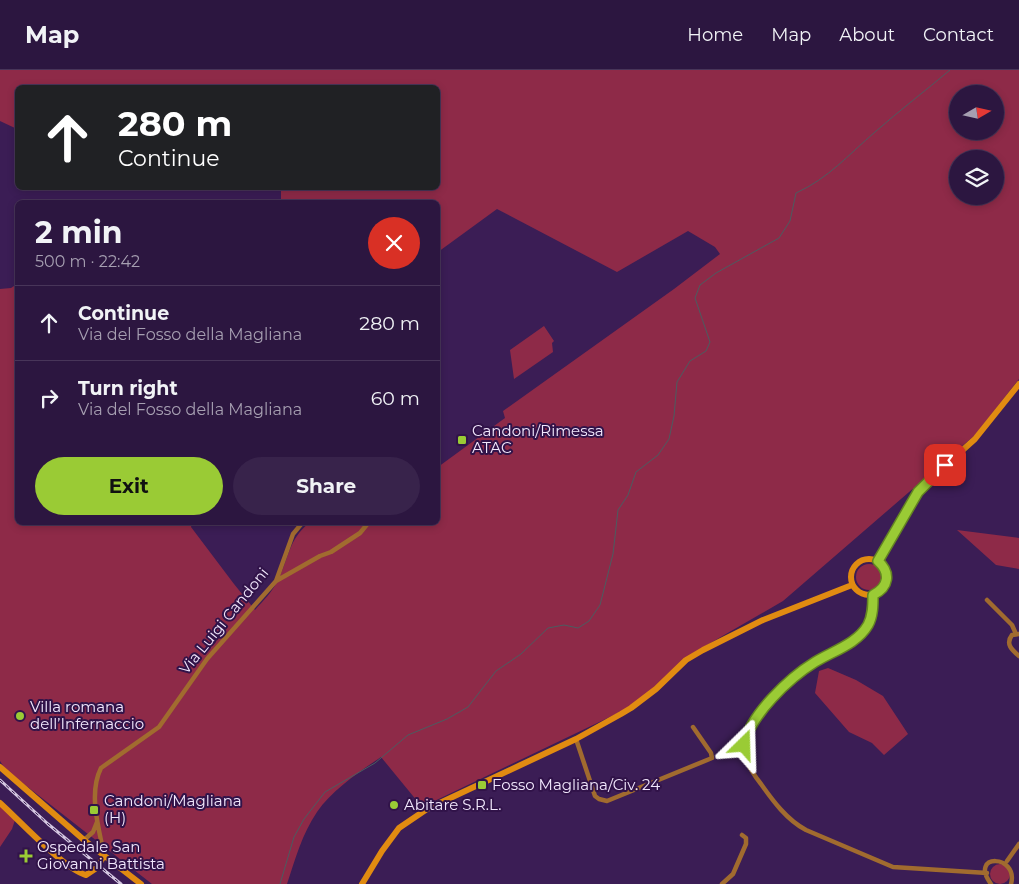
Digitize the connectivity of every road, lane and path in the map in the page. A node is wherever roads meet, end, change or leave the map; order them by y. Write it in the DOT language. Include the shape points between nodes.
graph roads {
  1 [pos="1019,384"];
  2 [pos="300,525"];
  3 [pos="367,525"];
  4 [pos="878,561"];
  5 [pos="276,581"];
  6 [pos="852,585"];
  7 [pos="873,595"];
  8 [pos="988,600"];
  9 [pos="1017,634"];
  10 [pos="1019,656"];
  11 [pos="693,727"];
  12 [pos="576,739"];
  13 [pos="0,767"];
  14 [pos="0,803"];
  15 [pos="97,821"];
  16 [pos="742,834"];
  17 [pos="84,840"];
  18 [pos="1019,844"];
  19 [pos="104,856"];
  20 [pos="1007,861"];
  21 [pos="987,873"];
  22 [pos="141,884"];
  23 [pos="362,884"];
  24 [pos="722,884"];
  25 [pos="991,884"];
  26 [pos="1011,884"];
  1 -- 4 [label="street" via="975,439 926,483"];
  2 -- 5 [label="street, Via Luigi Candoni" via="293,534"];
  3 -- 5 [label="street" via="331,552"];
  4 -- 6 [label="street" via="866,559 856,564 851,574"];
  4 -- 7 [label="street" via="886,571 886,583"];
  5 -- 15 [label="street, Via Luigi Candoni" via="207,659 159,727 101,768 94,789"];
  6 -- 7 [label="street" via="861,594"];
  6 -- 12 [label="street" via="763,620 703,650 686,660 632,708"];
  7 -- 21 [label="street" via="871,618 859,636 805,668 758,715 745,740 748,764 785,814 806,830 893,867"];
  8 -- 9 [label="street"];
  9 -- 10 [label="street" via="1012,635 1008,643"];
  11 -- 12 [label="street" via="712,758 608,801 595,796"];
  12 -- 23 [label="street" via="413,817 391,839"];
  13 -- 17 [label="street"];
  14 -- 19 [label="street" via="75,871 86,875"];
  15 -- 17 [label="street" via="93,832"];
  15 -- 19 [label="street, Via Luigi Candoni"];
  16 -- 24 [label="street" via="747,839 746,844 732,876"];
  17 -- 19 [label="street"];
  18 -- 20 [label="street"];
  19 -- 22 [label="street"];
  20 -- 21 [label="street" via="994,862"];
  20 -- 26 [label="street" via="1015,872"];
  21 -- 25 [label="street"];
}
